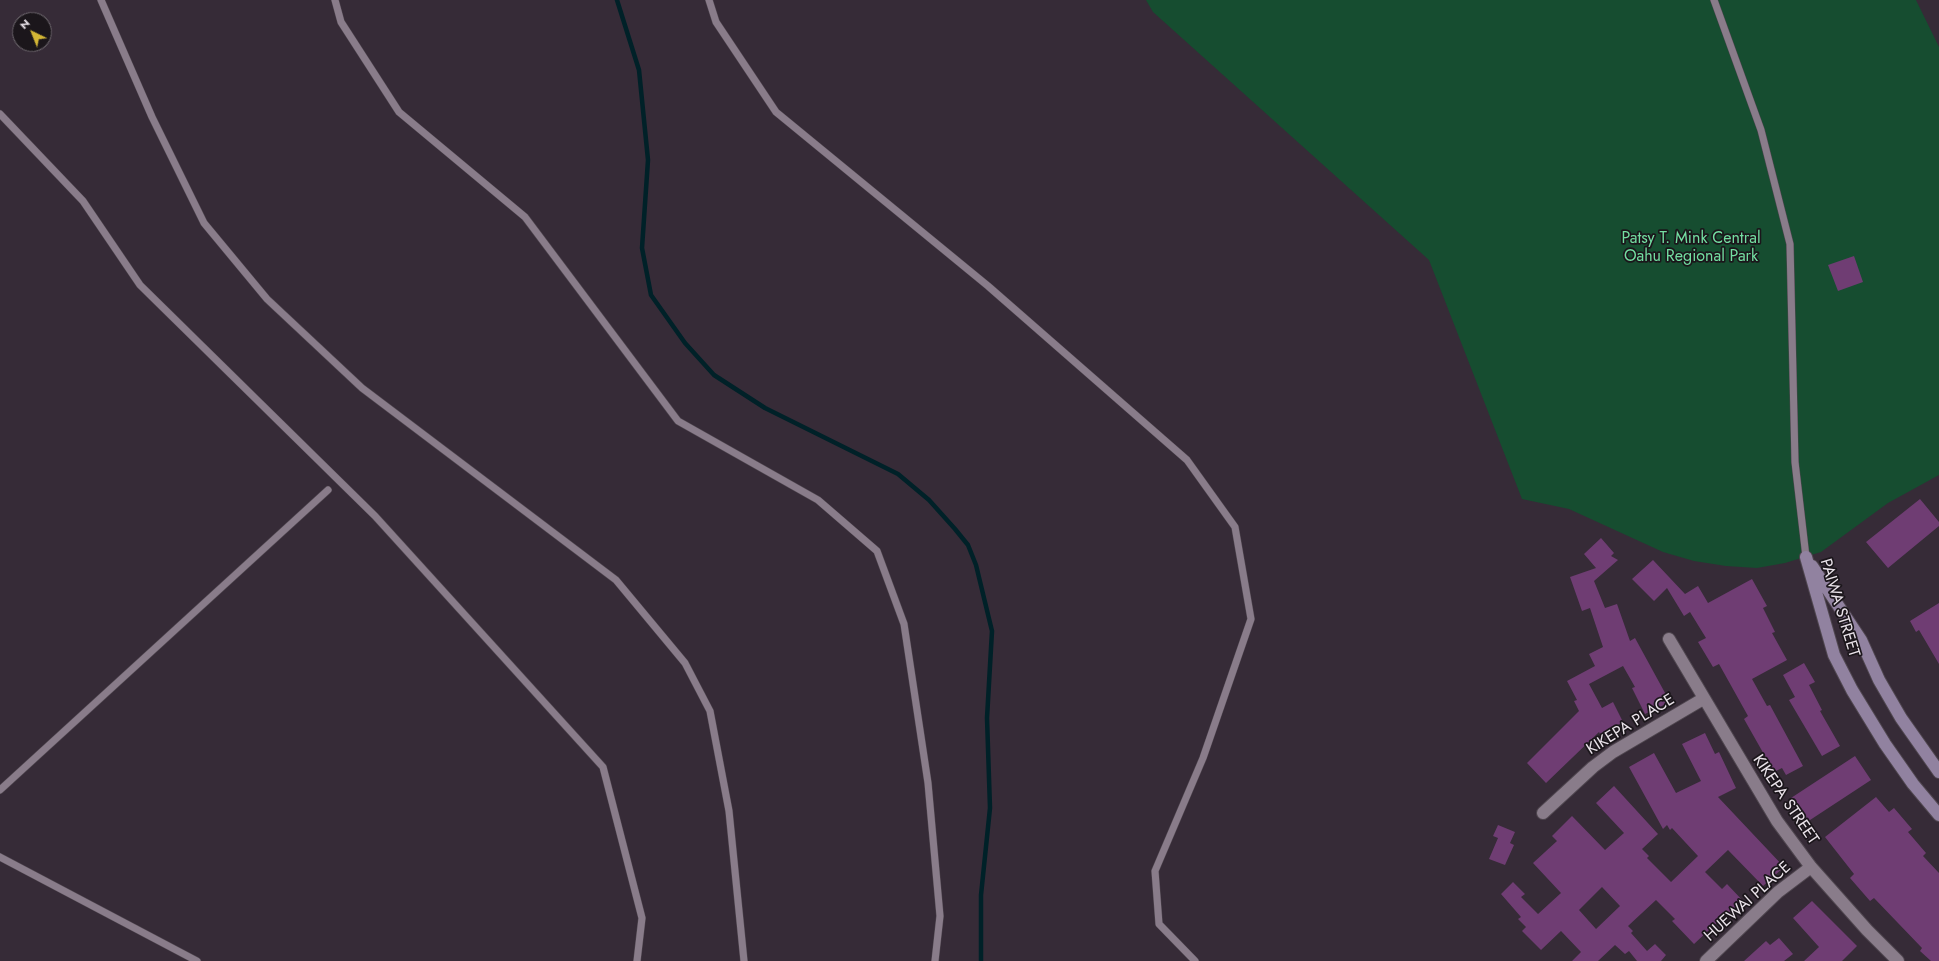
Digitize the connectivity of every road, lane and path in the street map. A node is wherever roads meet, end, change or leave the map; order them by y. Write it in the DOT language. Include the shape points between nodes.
graph roads {
  1 [pos="101,0"];
  2 [pos="335,0"];
  3 [pos="709,0"];
  4 [pos="1714,0"];
  5 [pos="0,114"];
  6 [pos="328,490"];
  7 [pos="1806,557"];
  8 [pos="1669,639"];
  9 [pos="1703,699"];
  10 [pos="1939,772"];
  11 [pos="0,790"];
  12 [pos="1543,813"];
  13 [pos="1939,815"];
  14 [pos="0,857"];
  15 [pos="1811,867"];
  16 [pos="197,961"];
  17 [pos="637,961"];
  18 [pos="744,961"];
  19 [pos="936,961"];
  20 [pos="1195,961"];
  21 [pos="1706,961"];
  22 [pos="1898,961"];
  1 -- 18 [label="lane" via="152,117 204,223 267,299 362,388 616,580 685,663 710,711 729,811"];
  2 -- 19 [label="lane" via="341,22 399,112 525,217 678,421 818,500 877,551 904,624 928,783 940,916"];
  3 -- 20 [label="lane" via="716,22 776,112 988,286 1187,460 1235,527 1251,619 1203,758 1155,871 1160,924"];
  4 -- 7 [label="lane" via="1761,130 1790,244 1795,462"];
  5 -- 17 [label="lane" via="83,201 140,285 374,516 603,767 642,918"];
  6 -- 11 [label="lane"];
  7 -- 10 [label="street, PAIWA STREET" via="1861,640 1879,680 1901,718"];
  7 -- 13 [label="street, PAIWA STREET" via="1834,655 1852,690 1885,744"];
  8 -- 9 [label="street, KIKEPA STREET"];
  9 -- 12 [label="street, KIKEPA PLACE" via="1613,752"];
  9 -- 15 [label="street, KIKEPA STREET" via="1774,815"];
  14 -- 16 [label="lane"];
  15 -- 21 [label="street, HUEWAI PLACE" via="1778,892"];
  15 -- 22 [label="street, KIKEPA STREET"];
}
